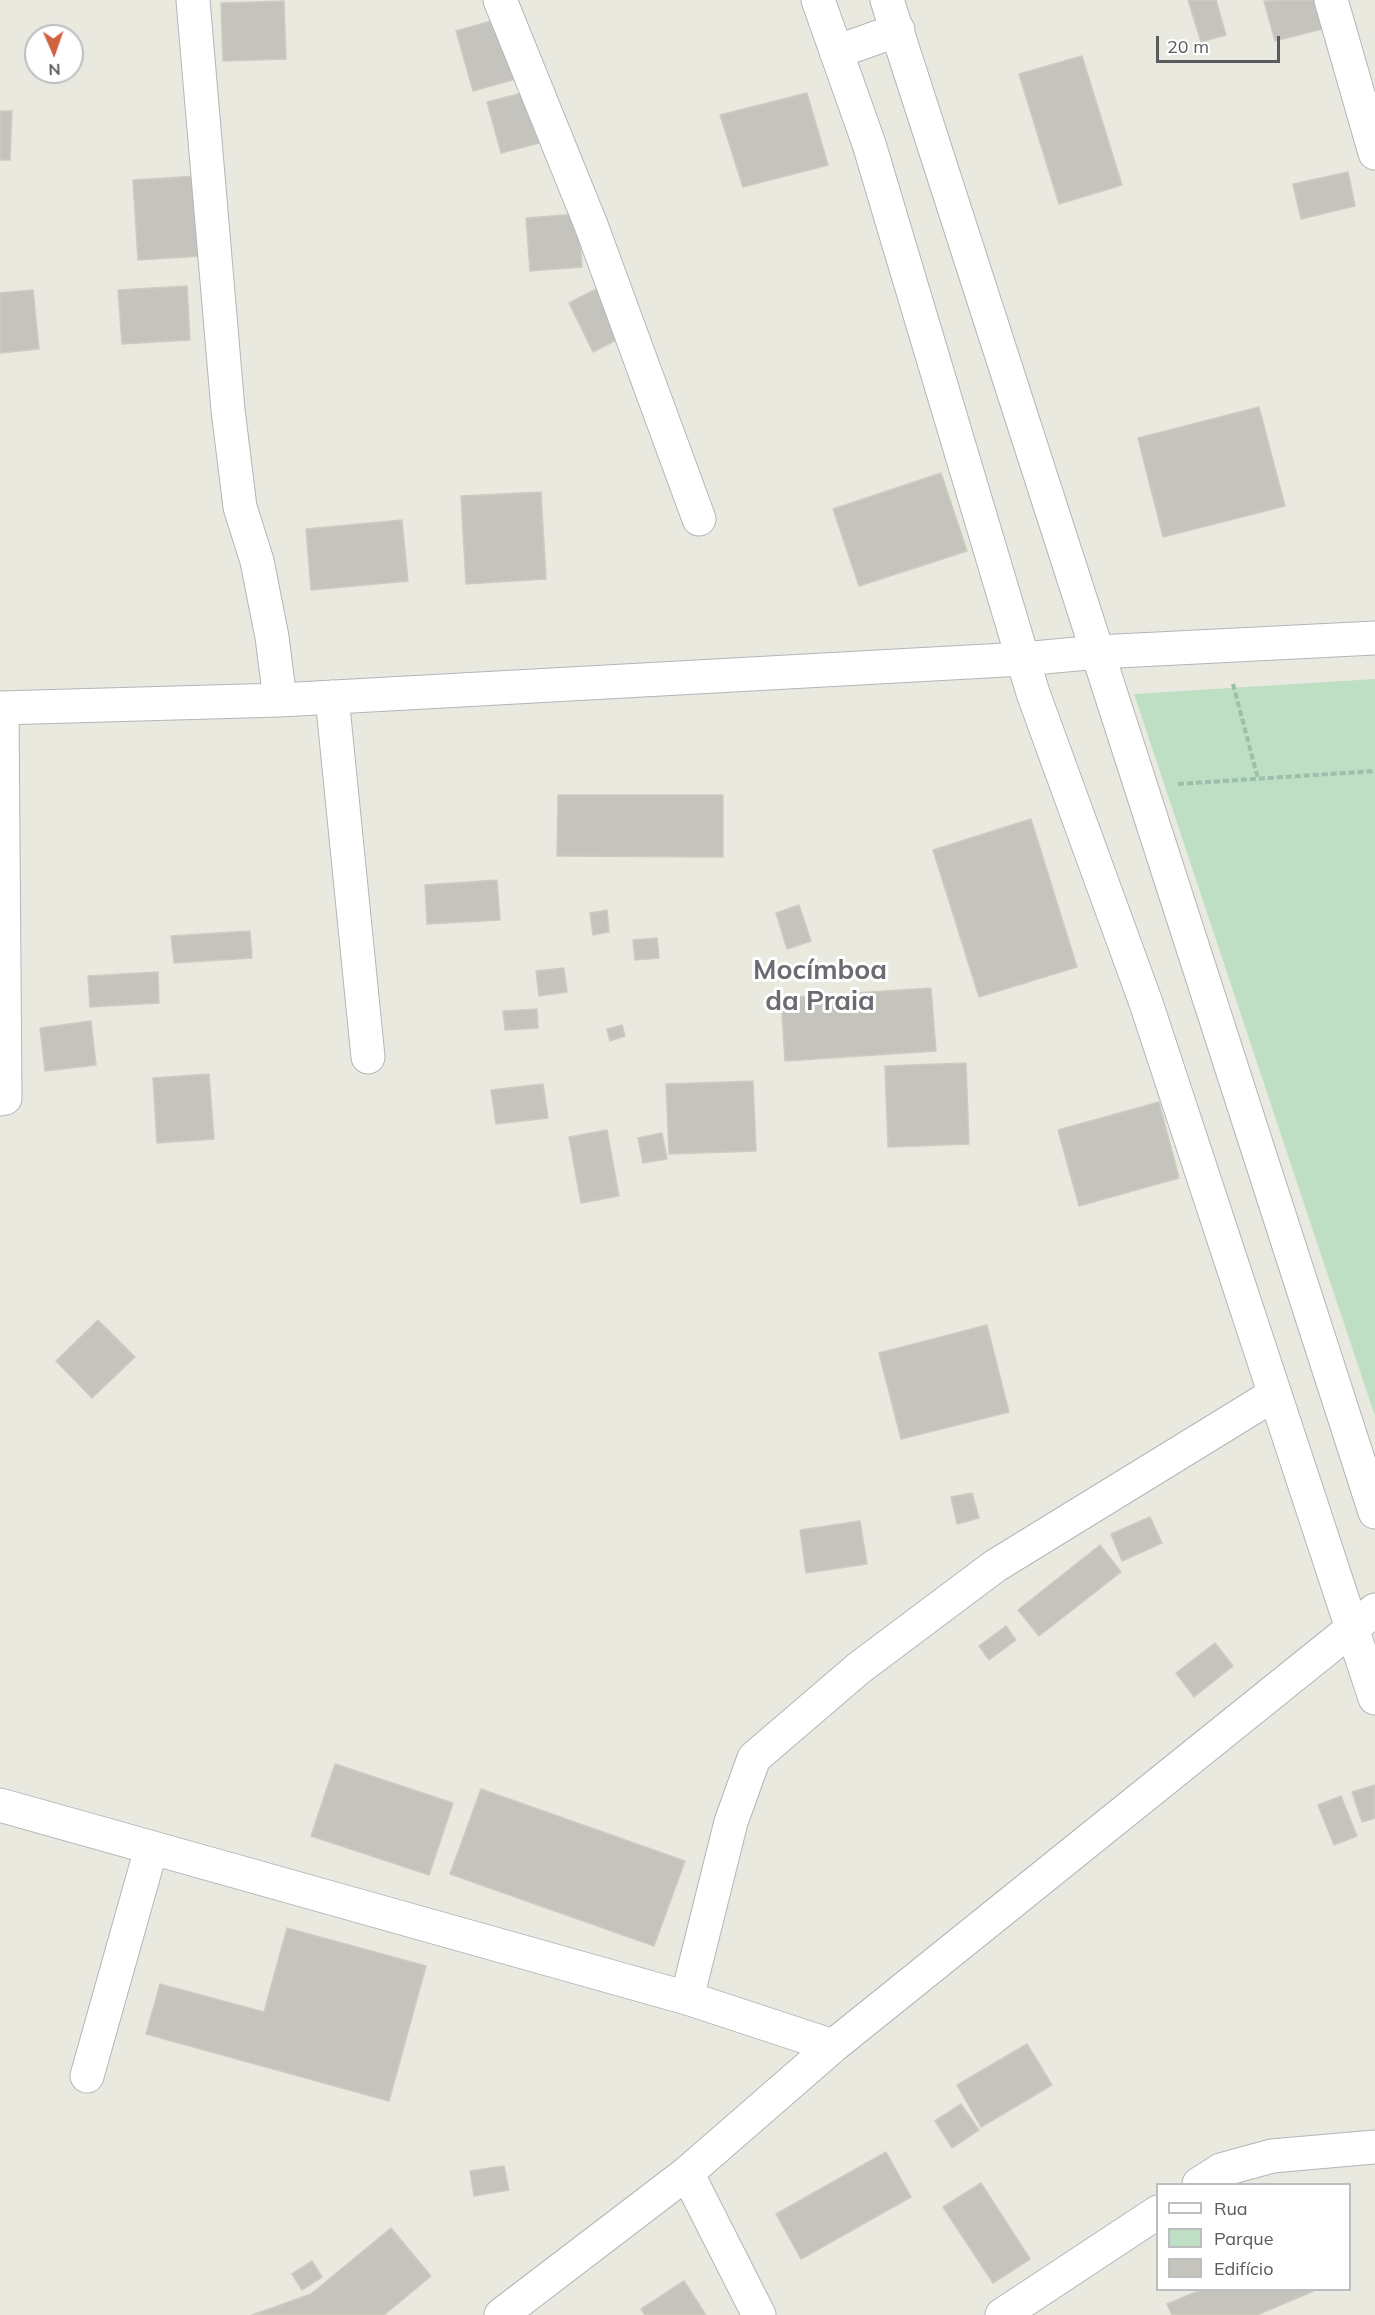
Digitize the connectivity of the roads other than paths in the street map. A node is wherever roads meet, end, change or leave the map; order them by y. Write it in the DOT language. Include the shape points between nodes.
graph roads {
  1 [pos="193,0"];
  2 [pos="500,0"];
  3 [pos="818,0"];
  4 [pos="887,0"];
  5 [pos="1331,0"];
  6 [pos="898,30"];
  7 [pos="836,52"];
  8 [pos="1375,153"];
  9 [pos="699,519"];
  10 [pos="1375,638"];
  11 [pos="1098,652"];
  12 [pos="1023,659"];
  13 [pos="332,697"];
  14 [pos="280,700"];
  15 [pos="1,708"];
  16 [pos="368,1056"];
  17 [pos="0,1099"];
  18 [pos="1275,1394"];
  19 [pos="1375,1512"];
  20 [pos="1363,1619"];
  21 [pos="1375,1698"];
  22 [pos="0,1805"];
  23 [pos="151,1849"];
  24 [pos="687,1998"];
  25 [pos="833,2046"];
  26 [pos="87,2076"];
  27 [pos="1375,2147"];
  28 [pos="687,2173"];
  29 [pos="1201,2183"];
  30 [pos="1156,2213"];
  31 [pos="501,2315"];
  32 [pos="759,2315"];
  33 [pos="1002,2315"];
  1 -- 14 [label="street" via="233,453 240,507 257,561 272,637"];
  2 -- 9 [label="street" via="591,225"];
  3 -- 7 [label="street"];
  4 -- 6 [label="street"];
  5 -- 8 [label="street"];
  6 -- 7 [label="street"];
  6 -- 11 [label="street"];
  7 -- 12 [label="street" via="869,144"];
  10 -- 11 [label="street"];
  11 -- 12 [label="street"];
  11 -- 19 [label="street"];
  12 -- 13 [label="street"];
  12 -- 18 [label="street" via="1146,1003"];
  13 -- 14 [label="street"];
  13 -- 16 [label="street"];
  14 -- 15 [label="street"];
  15 -- 17 [label="street" via="5,1098"];
  18 -- 20 [label="street"];
  18 -- 24 [label="street" via="995,1566 859,1668 754,1758 731,1822"];
  20 -- 21 [label="street"];
  20 -- 25 [label="street"];
  22 -- 23 [label="street"];
  23 -- 24 [label="street"];
  23 -- 26 [label="street"];
  24 -- 25 [label="street"];
  25 -- 28 [label="street"];
  27 -- 29 [label="street" via="1272,2156 1221,2170"];
  28 -- 31 [label="street"];
  28 -- 32 [label="street"];
  30 -- 33 [label="street"];
}
